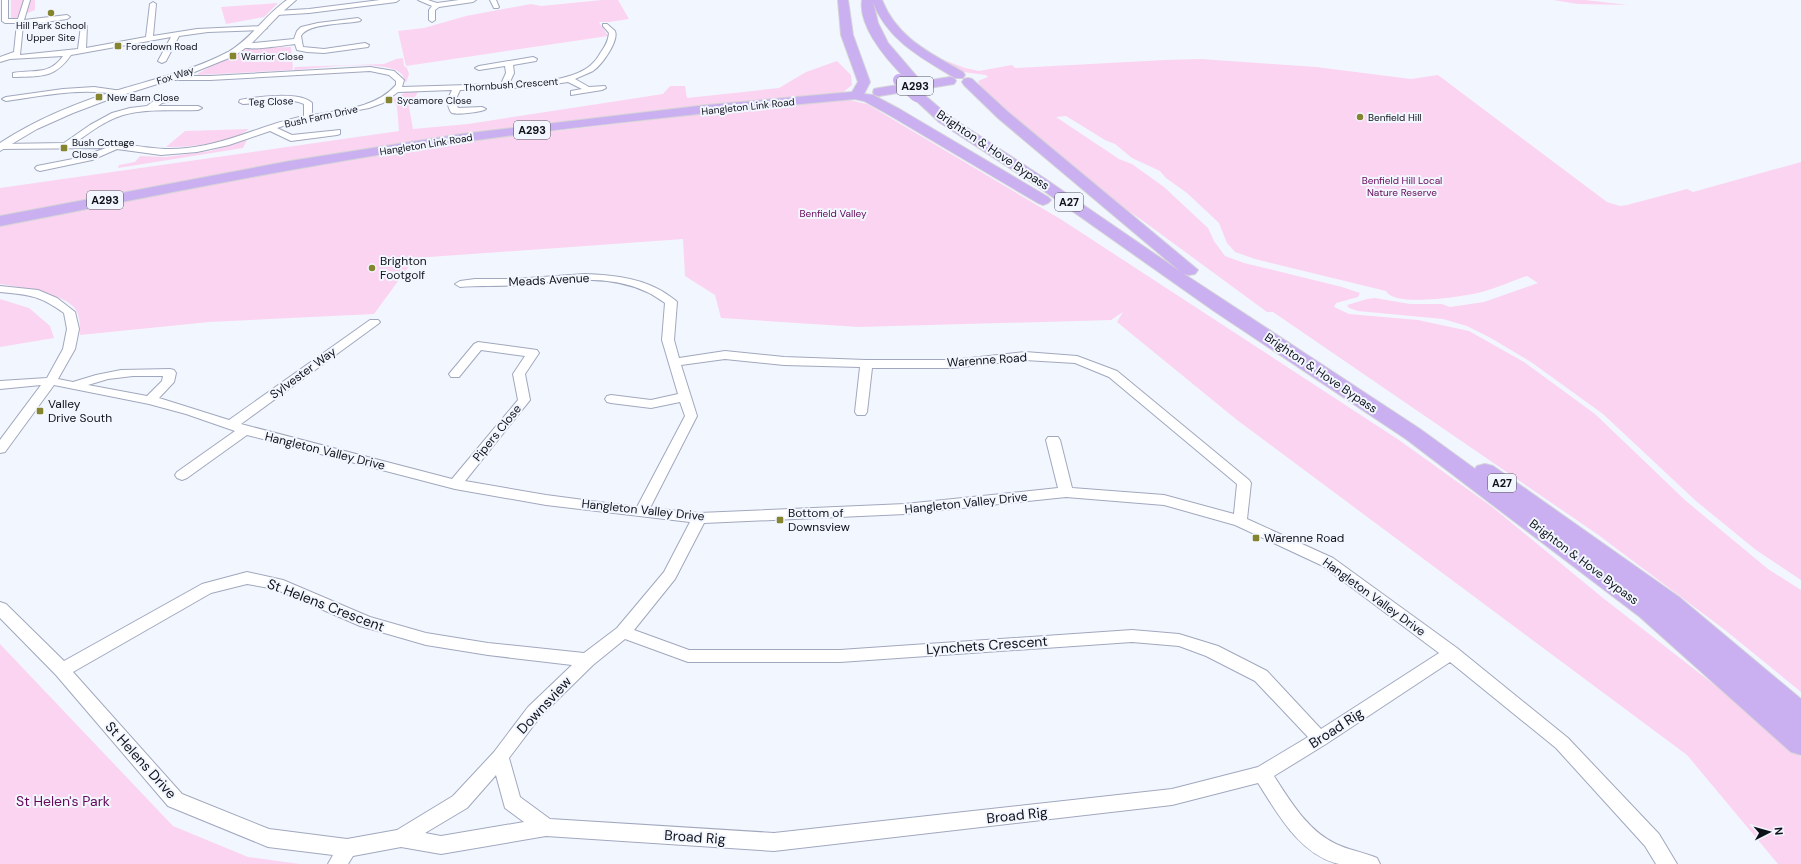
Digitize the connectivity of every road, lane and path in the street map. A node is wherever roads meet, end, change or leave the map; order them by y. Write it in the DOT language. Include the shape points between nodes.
graph roads {
  1 [pos="5,0"];
  2 [pos="26,0"];
  3 [pos="292,0"];
  4 [pos="396,0"];
  5 [pos="421,0"];
  6 [pos="473,0"];
  7 [pos="493,0"];
  8 [pos="843,0"];
  9 [pos="857,0"];
  10 [pos="867,0"];
  11 [pos="877,0"];
  12 [pos="153,4"];
  13 [pos="437,5"];
  14 [pos="496,7"];
  15 [pos="276,13"];
  16 [pos="67,17"];
  17 [pos="358,20"];
  18 [pos="432,20"];
  19 [pos="246,21"];
  20 [pos="11,22"];
  21 [pos="21,22"];
  22 [pos="0,24"];
  23 [pos="224,25"];
  24 [pos="605,25"];
  25 [pos="84,26"];
  26 [pos="263,28"];
  27 [pos="231,29"];
  28 [pos="195,32"];
  29 [pos="175,34"];
  30 [pos="150,38"];
  31 [pos="299,41"];
  32 [pos="365,45"];
  33 [pos="244,46"];
  34 [pos="82,51"];
  35 [pos="69,53"];
  36 [pos="11,57"];
  37 [pos="533,59"];
  38 [pos="0,60"];
  39 [pos="162,61"];
  40 [pos="509,63"];
  41 [pos="202,66"];
  42 [pos="479,68"];
  43 [pos="16,75"];
  44 [pos="168,78"];
  45 [pos="196,78"];
  46 [pos="569,79"];
  47 [pos="959,79"];
  48 [pos="504,86"];
  49 [pos="457,87"];
  50 [pos="602,88"];
  51 [pos="397,90"];
  52 [pos="586,90"];
  53 [pos="119,93"];
  54 [pos="574,93"];
  55 [pos="861,95"];
  56 [pos="924,95"];
  57 [pos="171,98"];
  58 [pos="6,99"];
  59 [pos="243,102"];
  60 [pos="198,108"];
  61 [pos="149,109"];
  62 [pos="482,109"];
  63 [pos="455,111"];
  64 [pos="443,114"];
  65 [pos="308,118"];
  66 [pos="270,128"];
  67 [pos="337,132"];
  68 [pos="66,145"];
  69 [pos="116,146"];
  70 [pos="1,147"];
  71 [pos="40,168"];
  72 [pos="0,221"];
  73 [pos="1189,270"];
  74 [pos="460,284"];
  75 [pos="0,289"];
  76 [pos="1220,306"];
  77 [pos="374,322"];
  78 [pos="675,362"];
  79 [pos="866,364"];
  80 [pos="455,374"];
  81 [pos="51,381"];
  82 [pos="0,385"];
  83 [pos="73,386"];
  84 [pos="684,397"];
  85 [pos="611,399"];
  86 [pos="150,400"];
  87 [pos="861,412"];
  88 [pos="231,425"];
  89 [pos="245,430"];
  90 [pos="1053,440"];
  91 [pos="0,449"];
  92 [pos="182,474"];
  93 [pos="455,484"];
  94 [pos="1066,492"];
  95 [pos="641,512"];
  96 [pos="699,518"];
  97 [pos="1240,522"];
  98 [pos="0,608"];
  99 [pos="623,632"];
  100 [pos="1451,653"];
  101 [pos="587,660"];
  102 [pos="62,670"];
  103 [pos="1801,715"];
  104 [pos="1320,739"];
  105 [pos="1801,742"];
  106 [pos="500,757"];
  107 [pos="1262,774"];
  108 [pos="546,827"];
  109 [pos="401,838"];
  110 [pos="347,848"];
  111 [pos="338,864"];
  112 [pos="1370,864"];
  113 [pos="1667,864"];
  1 -- 20 [label="street" via="4,21"];
  2 -- 21 [label="street"];
  3 -- 15 [label="street, Fox Way"];
  4 -- 15 [label="street"];
  5 -- 13 [label="street"];
  6 -- 13 [label="street"];
  7 -- 14 [label="street"];
  8 -- 55 [label="highway" via="847,35 863,80"];
  9 -- 56 [label="highway, Brighton & Hove Bypass / A27, bridge" via="861,26 875,52 899,80"];
  10 -- 56 [label="highway, Brighton & Hove Bypass / A27" via="879,37"];
  11 -- 47 [label="highway, A27" via="893,29"];
  12 -- 30 [label="street"];
  13 -- 18 [label="street" via="432,10"];
  15 -- 26 [label="street, Fox Way"];
  16 -- 21 [label="street"];
  17 -- 31 [label="street" via="309,28 299,32"];
  19 -- 23 [label="street"];
  20 -- 21 [label="street"];
  20 -- 22 [label="street"];
  21 -- 36 [label="street" via="19,50"];
  23 -- 27 [label="street"];
  23 -- 28 [label="street"];
  24 -- 46 [label="street, Thornbush Crescent" via="614,36 604,54 591,69"];
  25 -- 34 [label="street"];
  26 -- 27 [label="street"];
  26 -- 33 [label="street, Fox Way"];
  27 -- 28 [label="street"];
  28 -- 29 [label="street"];
  29 -- 30 [label="street"];
  29 -- 39 [label="street" via="176,37"];
  30 -- 34 [label="street"];
  31 -- 32 [label="street" via="300,48 312,51"];
  31 -- 33 [label="street"];
  33 -- 41 [label="street, Fox Way"];
  34 -- 35 [label="street"];
  35 -- 36 [label="street"];
  35 -- 43 [label="street" via="56,68"];
  36 -- 38 [label="street"];
  37 -- 40 [label="street"];
  40 -- 42 [label="street"];
  40 -- 48 [label="street" via="510,74"];
  41 -- 44 [label="street, Fox Way"];
  41 -- 45 [label="street" via="192,73 191,75"];
  44 -- 45 [label="street"];
  44 -- 53 [label="street, Fox Way"];
  45 -- 51 [label="street" via="370,69 383,70 397,77 400,80"];
  46 -- 48 [label="street, Thornbush Crescent"];
  46 -- 52 [label="street"];
  47 -- 55 [label="highway, Hangleton Link Road / A293" via="879,92 871,89"];
  47 -- 73 [label="highway, A27"];
  48 -- 49 [label="street, Thornbush Crescent"];
  49 -- 51 [label="street, Thornbush Crescent"];
  49 -- 63 [label="street" via="451,101"];
  50 -- 52 [label="street"];
  51 -- 65 [label="street, Bush Farm Drive" via="378,102 356,110"];
  52 -- 54 [label="street"];
  53 -- 58 [label="street" via="88,90"];
  53 -- 70 [label="street, Fox Way" via="42,122"];
  55 -- 72 [label="highway, Hangleton Link Road / A293" via="707,109 462,138 290,165"];
  55 -- 76 [label="highway, A27" via="949,144"];
  56 -- 73 [label="highway, Brighton & Hove Bypass / A27"];
  56 -- 76 [label="highway, Brighton & Hove Bypass / A27" via="944,119"];
  57 -- 61 [label="street" via="159,101"];
  59 -- 65 [label="street, Teg Close" via="288,99 305,101 308,104"];
  60 -- 61 [label="street"];
  61 -- 68 [label="street" via="120,113 80,134"];
  62 -- 63 [label="street"];
  63 -- 64 [label="street"];
  65 -- 66 [label="street, Bush Farm Drive"];
  66 -- 67 [label="street" via="291,138"];
  66 -- 69 [label="street, Bush Farm Drive" via="200,150 157,152"];
  68 -- 69 [label="street, Bush Farm Drive"];
  68 -- 70 [label="street, Bush Farm Drive"];
  69 -- 71 [label="street" via="94,157"];
  73 -- 103 [label="highway, Brighton & Hove Bypass / A27" via="1425,427 1670,604"];
  74 -- 78 [label="street, Meads Avenue" via="580,276 629,282 651,290 671,302 668,340"];
  75 -- 81 [label="street" via="34,292 53,300 68,312 73,329 69,349"];
  76 -- 105 [label="highway, Brighton & Hove Bypass / A27" via="1413,434 1649,610"];
  77 -- 88 [label="street, Sylvester Way"];
  78 -- 79 [label="street, Warenne Road" via="725,355 784,361"];
  78 -- 84 [label="street, Meads Avenue"];
  79 -- 87 [label="street"];
  79 -- 97 [label="street, Warenne Road" via="952,364 1025,356 1077,360 1113,374 1244,483"];
  80 -- 93 [label="street, Pipers Close" via="478,346 533,353 518,374 524,400"];
  81 -- 82 [label="street, Hangleton Valley Drive"];
  81 -- 83 [label="street, Hangleton Valley Drive"];
  81 -- 91 [label="street"];
  83 -- 86 [label="street, Hangleton Valley Drive"];
  83 -- 86 [label="street" via="100,377 152,372 170,373 168,382"];
  84 -- 85 [label="street" via="651,404"];
  84 -- 95 [label="street, Meads Avenue" via="691,416"];
  86 -- 88 [label="street, Hangleton Valley Drive"];
  88 -- 89 [label="street, Hangleton Valley Drive"];
  89 -- 92 [label="street"];
  89 -- 93 [label="street, Hangleton Valley Drive"];
  90 -- 94 [label="street"];
  93 -- 95 [label="street, Hangleton Valley Drive" via="546,500"];
  94 -- 96 [label="street, Hangleton Valley Drive" via="905,509"];
  94 -- 97 [label="street, Hangleton Valley Drive" via="1164,500"];
  95 -- 96 [label="street, Hangleton Valley Drive"];
  96 -- 99 [label="street, Downsview" via="670,575"];
  97 -- 100 [label="street, Hangleton Valley Drive" via="1328,562"];
  98 -- 102 [label="street, St Helens Drive"];
  99 -- 101 [label="street, Downsview"];
  99 -- 104 [label="street, Lynchets Crescent" via="688,656 840,656 1132,636 1179,640 1212,651 1261,676"];
  100 -- 104 [label="street, Broad Rig"];
  100 -- 113 [label="street, Hangleton Valley Drive" via="1562,743 1652,840"];
  101 -- 102 [label="street, St Helens Crescent" via="426,639 366,622 278,584 247,578 207,588"];
  101 -- 106 [label="street, Downsview" via="534,712"];
  102 -- 110 [label="street, St Helens Drive" via="175,800 268,838"];
  104 -- 107 [label="street, Broad Rig"];
  106 -- 108 [label="street" via="512,802"];
  106 -- 109 [label="street, Downsview" via="460,802"];
  107 -- 108 [label="street, Broad Rig" via="1172,797 774,842"];
  107 -- 112 [label="street" via="1282,805 1310,839 1331,852"];
  108 -- 109 [label="street, Broad Rig" via="440,845"];
  109 -- 110 [label="street, Downsview"];
  110 -- 111 [label="street"];
}
